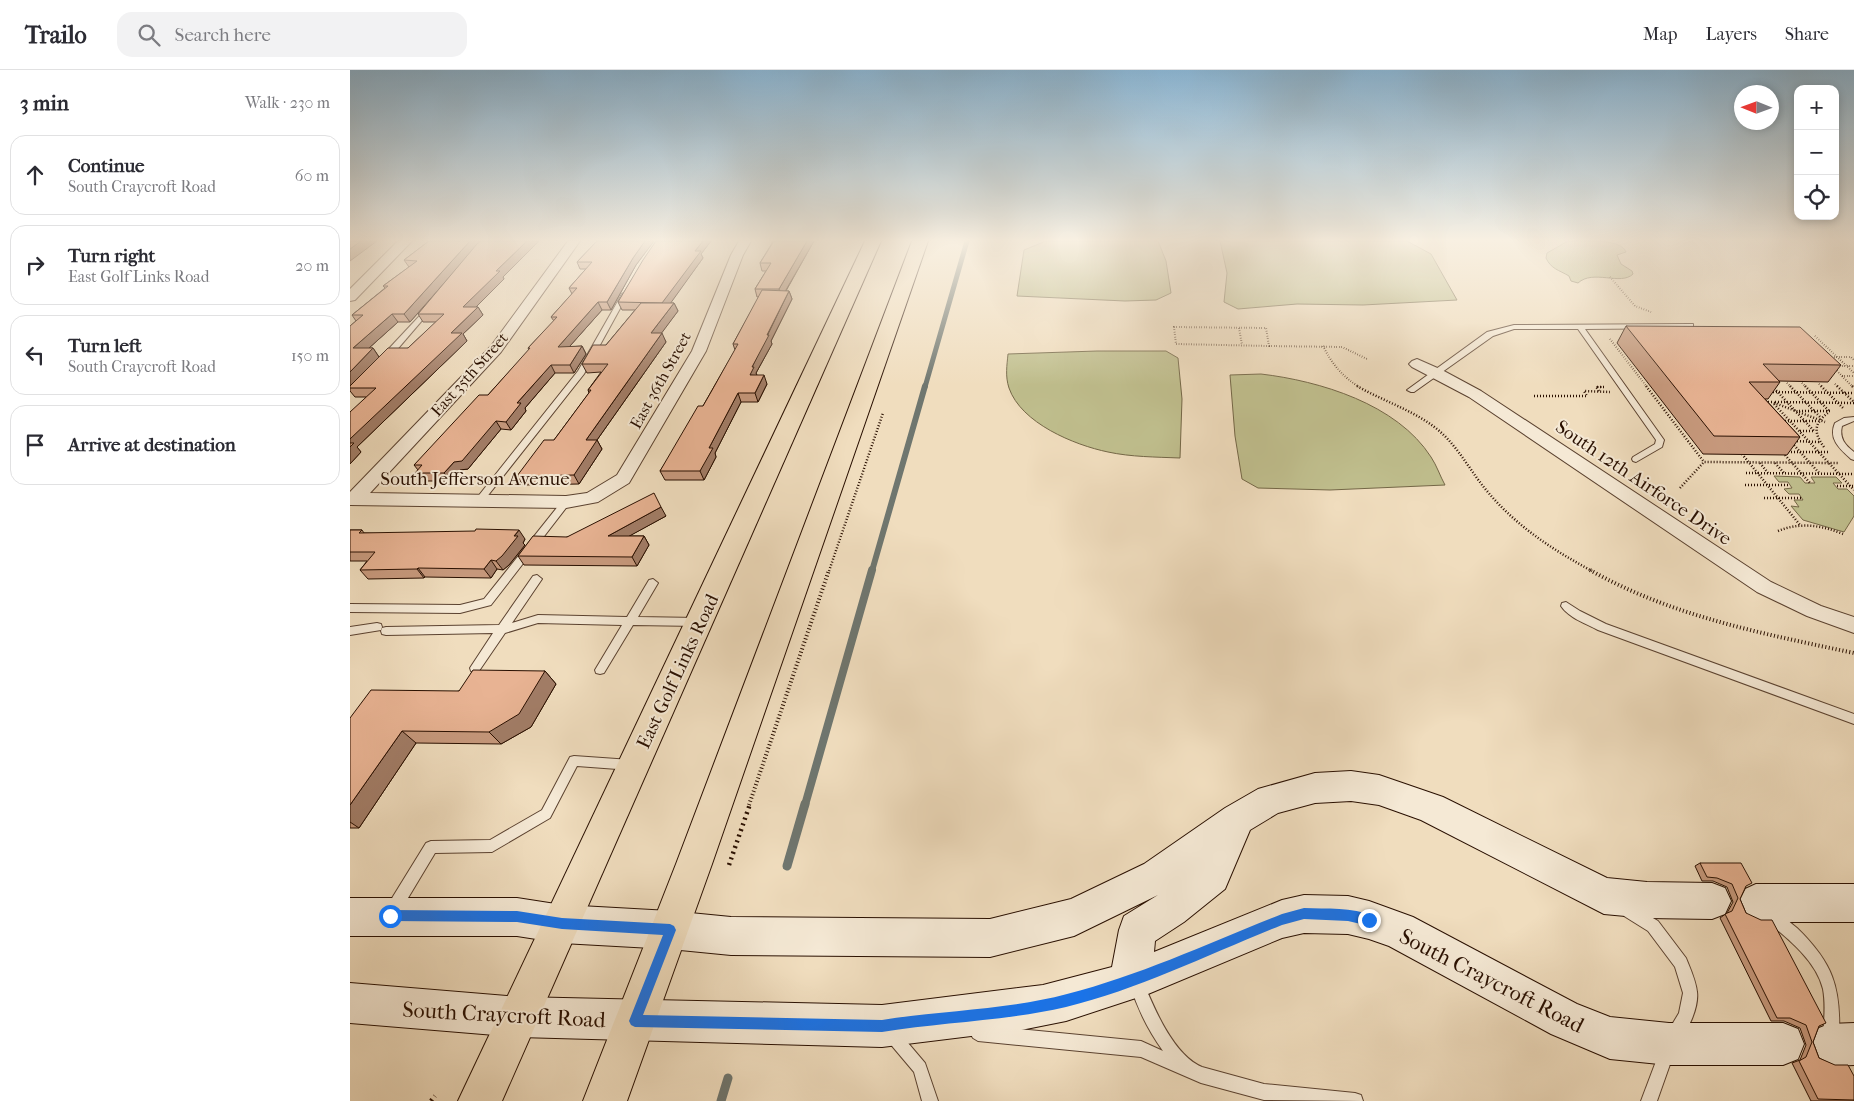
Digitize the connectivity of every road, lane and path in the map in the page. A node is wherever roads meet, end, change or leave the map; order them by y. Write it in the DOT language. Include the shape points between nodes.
graph roads {
  1 [pos="539,289"];
  2 [pos="628,289"];
  3 [pos="723,289"];
  4 [pos="852,289"];
  5 [pos="903,289"];
  6 [pos="1620,289"];
  7 [pos="432,305"];
  8 [pos="1580,326"];
  9 [pos="1600,326"];
  10 [pos="1663,326"];
  11 [pos="1690,326"];
  12 [pos="1239,328"];
  13 [pos="1815,336"];
  14 [pos="1242,345"];
  15 [pos="1269,346"];
  16 [pos="1324,346"];
  17 [pos="1822,357"];
  18 [pos="1837,357"];
  19 [pos="1367,358"];
  20 [pos="1854,360"];
  21 [pos="1417,364"];
  22 [pos="378,366"];
  23 [pos="1847,366"];
  24 [pos="1854,366"];
  25 [pos="1437,372"];
  26 [pos="1854,374"];
  27 [pos="1842,376"];
  28 [pos="1770,383"];
  29 [pos="1802,383"];
  30 [pos="1787,384"];
  31 [pos="1818,384"];
  32 [pos="1835,384"];
  33 [pos="1604,387"];
  34 [pos="1854,388"];
  35 [pos="1411,390"];
  36 [pos="1600,392"];
  37 [pos="1762,392"];
  38 [pos="1778,392"];
  39 [pos="1796,392"];
  40 [pos="1811,392"];
  41 [pos="1827,392"];
  42 [pos="1844,393"];
  43 [pos="1854,393"];
  44 [pos="1534,396"];
  45 [pos="1666,402"];
  46 [pos="1764,402"];
  47 [pos="1772,402"];
  48 [pos="1788,402"];
  49 [pos="1805,402"];
  50 [pos="1821,402"];
  51 [pos="1837,402"];
  52 [pos="1854,402"];
  53 [pos="1635,403"];
  54 [pos="1659,403"];
  55 [pos="1845,410"];
  56 [pos="883,411"];
  57 [pos="1772,411"];
  58 [pos="1781,411"];
  59 [pos="1796,411"];
  60 [pos="1814,411"];
  61 [pos="1820,417"];
  62 [pos="1854,419"];
  63 [pos="1781,421"];
  64 [pos="1790,421"];
  65 [pos="1805,421"];
  66 [pos="1817,421"];
  67 [pos="1838,427"];
  68 [pos="1790,431"];
  69 [pos="1799,431"];
  70 [pos="1785,441"];
  71 [pos="1791,441"];
  72 [pos="1809,442"];
  73 [pos="1819,442"];
  74 [pos="1801,452"];
  75 [pos="1819,452"];
  76 [pos="1829,452"];
  77 [pos="1742,454"];
  78 [pos="1854,457"];
  79 [pos="1636,459"];
  80 [pos="1704,462"];
  81 [pos="1748,462"];
  82 [pos="1759,462"];
  83 [pos="1774,462"];
  84 [pos="1792,462"];
  85 [pos="1810,462"];
  86 [pos="1828,463"];
  87 [pos="1841,463"];
  88 [pos="1746,474"];
  89 [pos="1758,474"];
  90 [pos="1769,474"];
  91 [pos="1784,474"];
  92 [pos="1802,474"];
  93 [pos="1820,474"];
  94 [pos="1839,474"];
  95 [pos="1854,474"];
  96 [pos="623,478"];
  97 [pos="1810,483"];
  98 [pos="1745,485"];
  99 [pos="1767,485"];
  100 [pos="1790,485"];
  101 [pos="1837,486"];
  102 [pos="1852,486"];
  103 [pos="1680,488"];
  104 [pos="1854,490"];
  105 [pos="1764,498"];
  106 [pos="1778,498"];
  107 [pos="1802,498"];
  108 [pos="352,499"];
  109 [pos="479,501"];
  110 [pos="566,502"];
  111 [pos="1800,525"];
  112 [pos="1778,531"];
  113 [pos="1843,534"];
  114 [pos="537,579"];
  115 [pos="653,583"];
  116 [pos="1566,606"];
  117 [pos="350,608"];
  118 [pos="630,621"];
  119 [pos="699,622"];
  120 [pos="1854,625"];
  121 [pos="502,629"];
  122 [pos="350,631"];
  123 [pos="1854,653"];
  124 [pos="475,668"];
  125 [pos="600,670"];
  126 [pos="1854,719"];
  127 [pos="634,765"];
  128 [pos="1237,819"];
  129 [pos="729,865"];
  130 [pos="1604,896"];
  131 [pos="1712,901"];
  132 [pos="1756,903"];
  133 [pos="1854,903"];
  134 [pos="390,916"];
  135 [pos="350,917"];
  136 [pos="562,924"];
  137 [pos="670,930"];
  138 [pos="1135,978"];
  139 [pos="350,1003"];
  140 [pos="519,1017"];
  141 [pos="635,1021"];
  142 [pos="882,1026"];
  143 [pos="1668,1044"];
  144 [pos="1783,1044"];
  145 [pos="1842,1044"];
  146 [pos="1188,1069"];
  147 [pos="480,1101"];
  148 [pos="605,1101"];
  149 [pos="930,1101"];
  150 [pos="1355,1101"];
  151 [pos="1649,1101"];
  1 -- 108 [label="street, East 35th Street" via="496,349"];
  2 -- 109 [label="lane" via="580,372"];
  3 -- 96 [label="street, East 36th Street" via="699,351"];
  4 -- 119 [label="main road, East Golf Links Road"];
  5 -- 137 [label="main road"];
  6 -- 10 [label="path" via="1632,303 1652,313"];
  7 -- 22 [label="lane"];
  8 -- 9 [label="lane"];
  8 -- 25 [label="lane" via="1514,326 1500,330"];
  8 -- 53 [label="lane"];
  9 -- 10 [label="lane"];
  9 -- 54 [label="path"];
  10 -- 11 [label="lane"];
  12 -- 14 [label="path"];
  12 -- 14 [label="path" via="1174,327 1176,344"];
  12 -- 15 [label="path" via="1266,328"];
  13 -- 18 [label="path"];
  14 -- 15 [label="path"];
  15 -- 19 [label="path" via="1342,346"];
  16 -- 123 [label="path" via="1330,360 1346,378 1438,430 1508,514 1584,568 1691,615"];
  17 -- 18 [label="path"];
  18 -- 20 [label="path"];
  18 -- 23 [label="path"];
  21 -- 25 [label="street, South 12th Airforce Drive"];
  23 -- 24 [label="path"];
  23 -- 26 [label="path"];
  23 -- 27 [label="path" via="1831,366"];
  25 -- 35 [label="lane"];
  25 -- 120 [label="street, South 12th Airforce Drive" via="1764,587 1814,611"];
  26 -- 27 [label="path"];
  27 -- 34 [label="path"];
  28 -- 38 [label="path"];
  29 -- 40 [label="path"];
  30 -- 39 [label="path"];
  31 -- 41 [label="path"];
  32 -- 42 [label="path"];
  33 -- 36 [label="path" via="1596,387"];
  36 -- 44 [label="path" via="1584,392 1587,396"];
  36 -- 53 [label="path" via="1616,392 1624,403"];
  37 -- 38 [label="path"];
  38 -- 39 [label="path"];
  38 -- 48 [label="path"];
  39 -- 40 [label="path"];
  39 -- 49 [label="path"];
  40 -- 41 [label="path"];
  40 -- 50 [label="path"];
  41 -- 42 [label="path"];
  41 -- 51 [label="path"];
  42 -- 43 [label="path"];
  42 -- 52 [label="path"];
  45 -- 54 [label="path"];
  46 -- 47 [label="path"];
  47 -- 48 [label="path"];
  47 -- 58 [label="path"];
  47 -- 59 [label="path"];
  48 -- 49 [label="path"];
  48 -- 59 [label="path"];
  49 -- 50 [label="path"];
  49 -- 60 [label="path"];
  50 -- 51 [label="path"];
  50 -- 60 [label="path" via="1830,411"];
  51 -- 52 [label="path"];
  51 -- 55 [label="path"];
  53 -- 54 [label="path"];
  53 -- 79 [label="lane" via="1660,440 1654,449"];
  54 -- 80 [label="path"];
  56 -- 129 [label="path"];
  57 -- 58 [label="path"];
  58 -- 59 [label="path"];
  58 -- 64 [label="path"];
  59 -- 60 [label="path"];
  59 -- 65 [label="path"];
  59 -- 67 [label="path"];
  60 -- 61 [label="path"];
  62 -- 67 [label="lane"];
  63 -- 64 [label="path"];
  64 -- 65 [label="path"];
  64 -- 69 [label="path"];
  65 -- 66 [label="path"];
  65 -- 69 [label="path" via="1815,431"];
  67 -- 78 [label="lane" via="1837,439"];
  68 -- 69 [label="path"];
  69 -- 72 [label="path"];
  70 -- 71 [label="path"];
  71 -- 72 [label="path"];
  71 -- 74 [label="path"];
  72 -- 73 [label="path"];
  72 -- 75 [label="path"];
  74 -- 75 [label="path"];
  74 -- 84 [label="path" via="1786,453"];
  74 -- 85 [label="path"];
  75 -- 76 [label="path"];
  75 -- 86 [label="path"];
  77 -- 81 [label="path"];
  80 -- 81 [label="path"];
  80 -- 103 [label="path"];
  81 -- 82 [label="path"];
  81 -- 89 [label="path"];
  82 -- 83 [label="path"];
  82 -- 90 [label="path"];
  83 -- 84 [label="path"];
  83 -- 91 [label="path"];
  84 -- 85 [label="path"];
  84 -- 92 [label="path"];
  85 -- 86 [label="path"];
  85 -- 93 [label="path"];
  86 -- 87 [label="path"];
  86 -- 94 [label="path"];
  88 -- 89 [label="path"];
  89 -- 90 [label="path"];
  89 -- 99 [label="path"];
  90 -- 91 [label="path"];
  91 -- 92 [label="path"];
  92 -- 93 [label="path"];
  92 -- 97 [label="path"];
  93 -- 94 [label="path"];
  94 -- 95 [label="path"];
  94 -- 102 [label="path"];
  96 -- 110 [label="street, South Jefferson Avenue" via="592,498"];
  98 -- 99 [label="path"];
  99 -- 100 [label="path"];
  99 -- 106 [label="path"];
  101 -- 102 [label="path"];
  102 -- 104 [label="path"];
  105 -- 106 [label="path"];
  106 -- 107 [label="path"];
  106 -- 111 [label="path"];
  108 -- 109 [label="street, South Jefferson Avenue"];
  109 -- 110 [label="street, South Jefferson Avenue"];
  110 -- 117 [label="lane" via="487,602 460,609"];
  111 -- 112 [label="path"];
  111 -- 113 [label="path"];
  114 -- 121 [label="lane"];
  115 -- 118 [label="lane"];
  116 -- 126 [label="lane" via="1602,627"];
  118 -- 119 [label="lane"];
  118 -- 121 [label="lane" via="538,619"];
  118 -- 125 [label="lane"];
  119 -- 127 [label="main road, East Golf Links Road"];
  121 -- 122 [label="lane"];
  121 -- 124 [label="lane"];
  127 -- 134 [label="lane" via="574,761 546,814 492,846 430,847"];
  127 -- 136 [label="main road, East Golf Links Road"];
  128 -- 130 [label="main road" via="1270,800 1314,788 1351,786 1379,790 1431,808"];
  128 -- 137 [label="main road" via="1157,877 1074,917 990,938 731,936"];
  128 -- 138 [label="main road" via="1212,876 1138,930 1132,967"];
  130 -- 131 [label="main road"];
  130 -- 143 [label="lane" via="1653,926 1682,963 1690,993 1688,1008"];
  132 -- 133 [label="main road"];
  132 -- 145 [label="lane" via="1785,927 1816,960 1830,987 1833,1017"];
  134 -- 135 [label="main road"];
  134 -- 136 [label="main road" via="517,917"];
  136 -- 137 [label="main road"];
  136 -- 140 [label="main road, East Golf Links Road"];
  137 -- 141 [label="main road"];
  138 -- 142 [label="main road, South Craycroft Road" via="1068,1000 1018,1010"];
  138 -- 143 [label="main road, South Craycroft Road" via="1282,919 1304,914 1348,916 1399,931 1565,1020 1610,1038"];
  138 -- 146 [label="lane" via="1141,999 1165,1043"];
  139 -- 140 [label="main road, South Craycroft Road"];
  140 -- 141 [label="main road, South Craycroft Road"];
  140 -- 147 [label="main road, East Golf Links Road"];
  141 -- 142 [label="main road, South Craycroft Road"];
  141 -- 148 [label="main road"];
  142 -- 146 [label="lane" via="1141,1049"];
  142 -- 149 [label="lane" via="920,1068"];
  143 -- 144 [label="main road, South Craycroft Road"];
  143 -- 151 [label="lane"];
  146 -- 150 [label="lane" via="1264,1092"];
}
